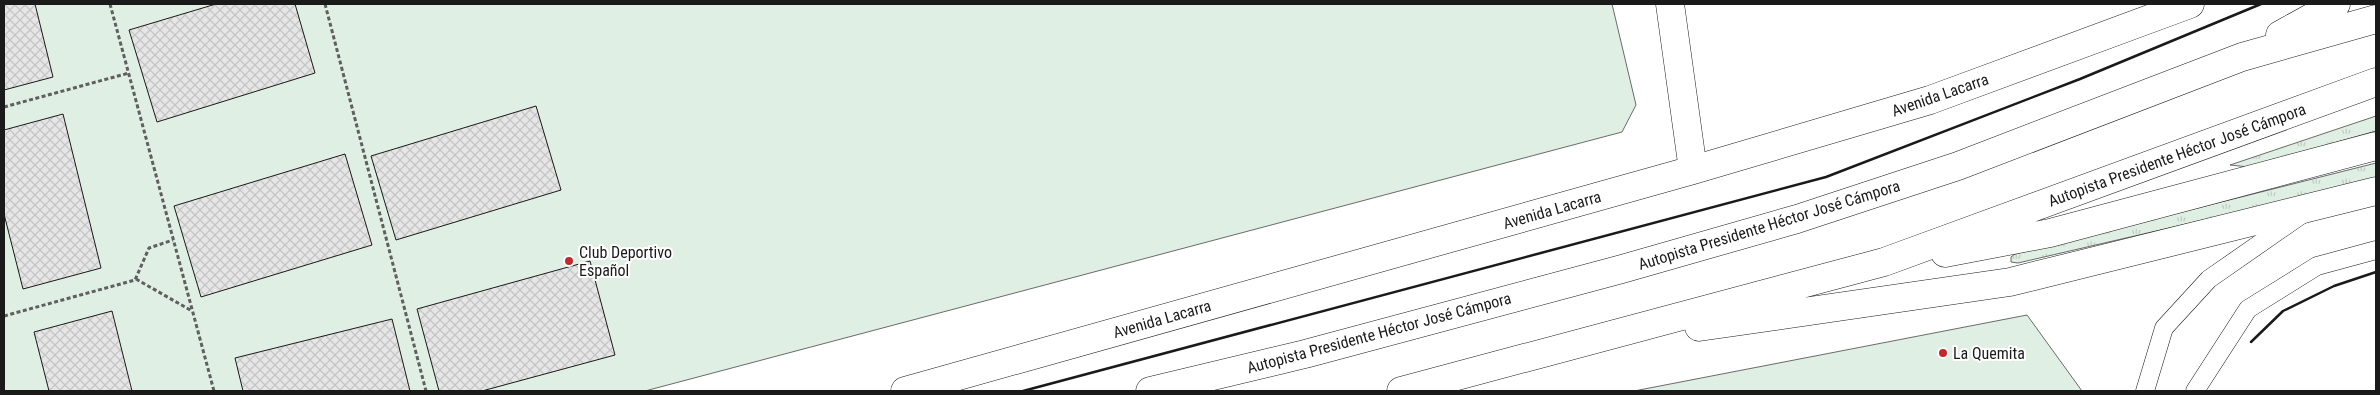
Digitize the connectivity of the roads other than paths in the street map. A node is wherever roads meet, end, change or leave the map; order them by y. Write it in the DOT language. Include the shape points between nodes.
graph roads {
  1 [pos="2190,4"];
  2 [pos="2336,4"];
  3 [pos="1677,11"];
  4 [pos="2376,19"];
  5 [pos="2242,57"];
  6 [pos="2376,82"];
  7 [pos="2376,146"];
  8 [pos="1693,170"];
  9 [pos="2376,191"];
  10 [pos="2314,207"];
  11 [pos="2376,250"];
  12 [pos="1884,262"];
  13 [pos="1569,346"];
  14 [pos="905,391"];
  15 [pos="1150,391"];
  16 [pos="1401,391"];
  17 [pos="2145,391"];
  18 [pos="2195,391"];
  1 -- 8 [label="main road, Avenida Lacarra" via="1930,100"];
  2 -- 5 [label="main road"];
  3 -- 8 [label="main road"];
  4 -- 5 [label="main road, Autopista Presidente Héctor José Cámpora"];
  5 -- 15 [label="main road, Autopista Presidente Héctor José Cámpora" via="1958,166 1797,219 1304,354"];
  6 -- 12 [label="main road, Autopista Presidente Héctor José Cámpora"];
  7 -- 12 [label="main road" via="2050,233 1974,249"];
  8 -- 14 [label="main road, Avenida Lacarra"];
  9 -- 10 [label="main road"];
  10 -- 13 [label="main road" via="2010,282"];
  10 -- 17 [label="lane" via="2209,279 2164,328"];
  11 -- 18 [label="lane" via="2317,266 2248,309"];
  12 -- 13 [label="main road, Autopista Presidente Héctor José Cámpora"];
  13 -- 16 [label="main road, Autopista Presidente Héctor José Cámpora"];
}
